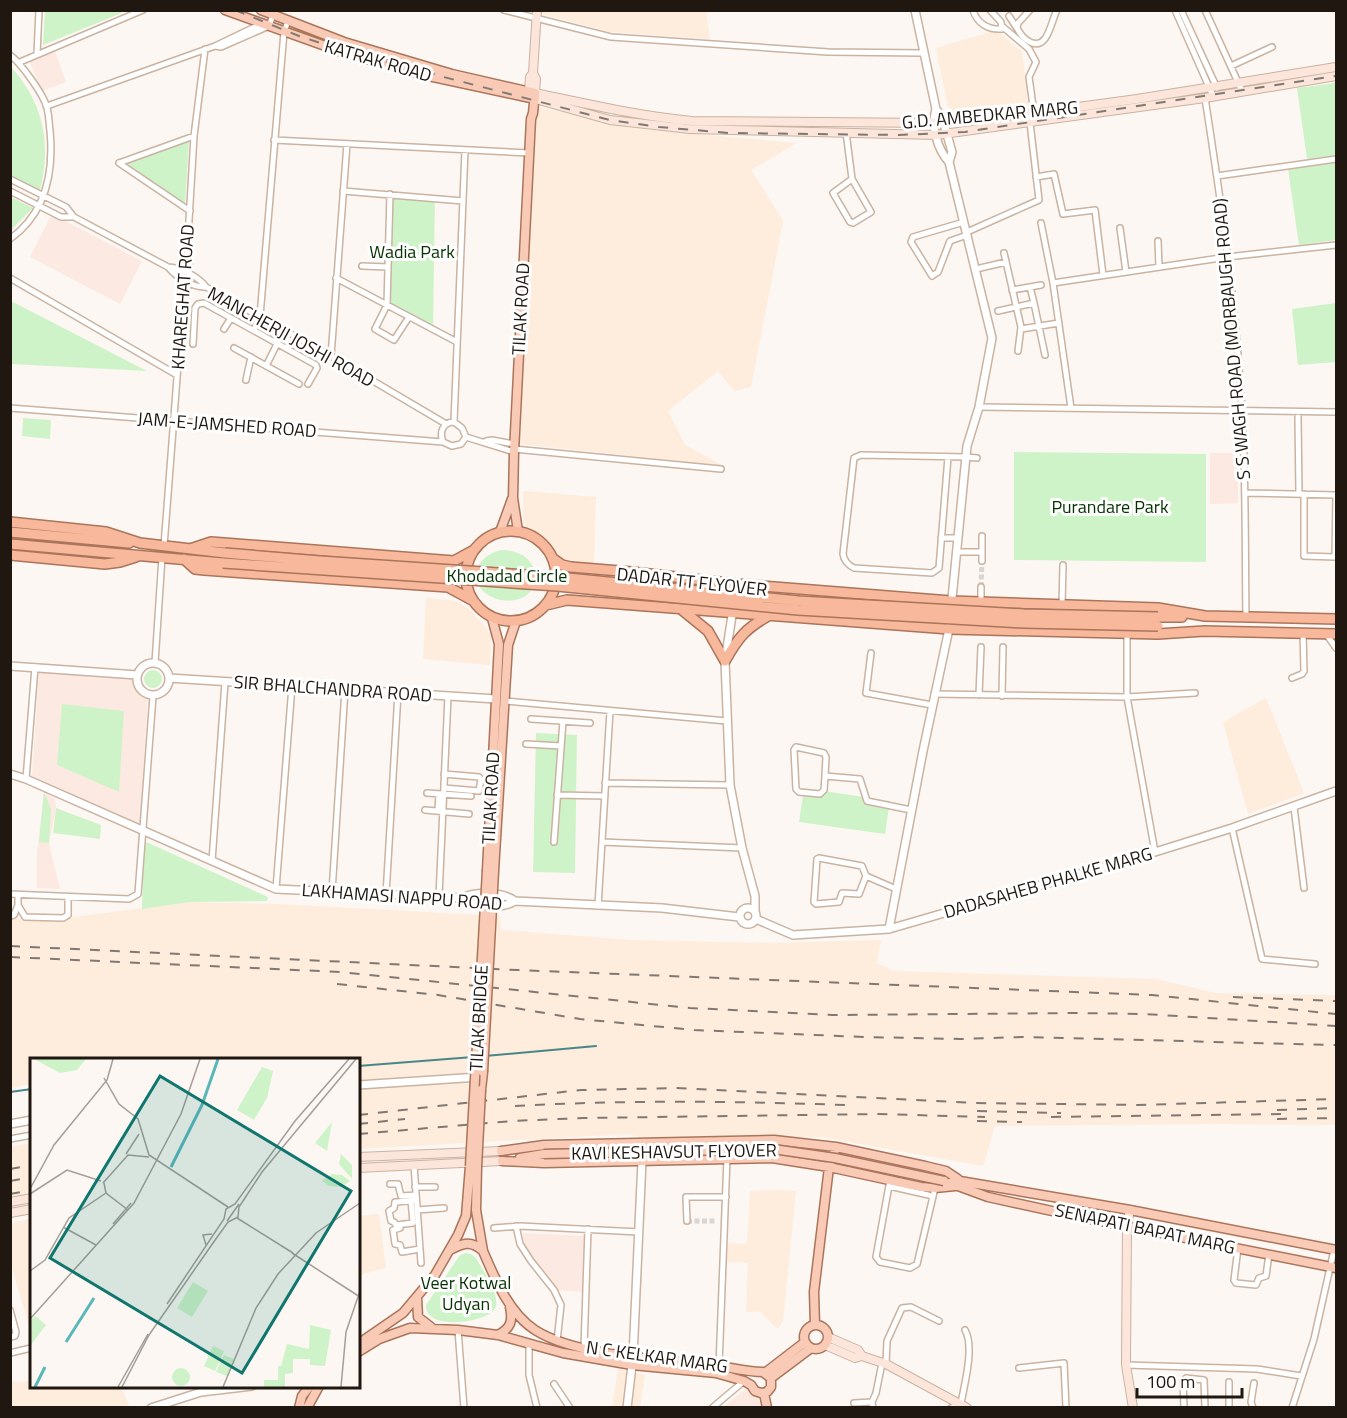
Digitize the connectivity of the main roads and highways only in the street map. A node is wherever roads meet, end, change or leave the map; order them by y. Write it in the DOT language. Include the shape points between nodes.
graph roads {
  1 [pos="225,10"];
  2 [pos="261,10"];
  3 [pos="537,14"];
  4 [pos="285,17"];
  5 [pos="320,33"];
  6 [pos="318,44"];
  7 [pos="343,47"];
  8 [pos="1336,67"];
  9 [pos="1336,76"];
  10 [pos="534,96"];
  11 [pos="1141,103"];
  12 [pos="1031,116"];
  13 [pos="742,121"];
  14 [pos="844,129"];
  15 [pos="743,130"];
  16 [pos="513,498"];
  17 [pos="10,522"];
  18 [pos="518,531"];
  19 [pos="10,532"];
  20 [pos="500,532"];
  21 [pos="140,543"];
  22 [pos="10,544"];
  23 [pos="190,549"];
  24 [pos="474,550"];
  25 [pos="10,555"];
  26 [pos="142,555"];
  27 [pos="224,558"];
  28 [pos="552,558"];
  29 [pos="184,559"];
  30 [pos="632,572"];
  31 [pos="821,591"];
  32 [pos="472,600"];
  33 [pos="546,605"];
  34 [pos="632,605"];
  35 [pos="681,609"];
  36 [pos="768,615"];
  37 [pos="1205,616"];
  38 [pos="492,618"];
  39 [pos="821,619"];
  40 [pos="1336,619"];
  41 [pos="516,621"];
  42 [pos="1158,622"];
  43 [pos="1204,631"];
  44 [pos="1331,634"];
  45 [pos="500,700"];
  46 [pos="490,871"];
  47 [pos="836,1147"];
  48 [pos="501,1151"];
  49 [pos="544,1154"];
  50 [pos="360,1157"];
  51 [pos="502,1161"];
  52 [pos="474,1166"];
  53 [pos="829,1167"];
  54 [pos="360,1168"];
  55 [pos="960,1184"];
  56 [pos="30,1198"];
  57 [pos="1083,1201"];
  58 [pos="10,1202"];
  59 [pos="30,1209"];
  60 [pos="1130,1210"];
  61 [pos="10,1213"];
  62 [pos="1080,1217"];
  63 [pos="1209,1225"];
  64 [pos="1127,1226"];
  65 [pos="1229,1229"];
  66 [pos="1205,1241"];
  67 [pos="1227,1246"];
  68 [pos="450,1250"];
  69 [pos="1335,1250"];
  70 [pos="483,1251"];
  71 [pos="1334,1267"];
  72 [pos="417,1297"];
  73 [pos="509,1303"];
  74 [pos="815,1325"];
  75 [pos="434,1329"];
  76 [pos="498,1335"];
  77 [pos="827,1341"];
  78 [pos="360,1343"];
  79 [pos="808,1345"];
  80 [pos="360,1351"];
  81 [pos="633,1361"];
  82 [pos="766,1374"];
  83 [pos="308,1388"];
  84 [pos="318,1388"];
  85 [pos="764,1393"];
  86 [pos="964,1406"];
  87 [pos="299,1407"];
  88 [pos="307,1407"];
  89 [pos="766,1407"];
  90 [pos="1133,1407"];
  1 -- 6 [label="main road, KATRAK ROAD"];
  2 -- 4 [label="main road, KATRAK ROAD"];
  3 -- 10 [label="main road" via="530,77"];
  4 -- 5 [label="main road, KATRAK ROAD"];
  5 -- 6 [label="main road"];
  5 -- 7 [label="main road, KATRAK ROAD"];
  6 -- 7 [label="main road, KATRAK ROAD"];
  7 -- 10 [label="main road, KATRAK ROAD"];
  8 -- 11 [label="main road, G.D. AMBEDKAR MARG" via="1213,86"];
  9 -- 11 [label="main road, G.D. AMBEDKAR MARG"];
  10 -- 13 [label="main road, G.D. AMBEDKAR MARG" via="660,118"];
  10 -- 15 [label="main road, G.D. AMBEDKAR MARG" via="610,120"];
  10 -- 16 [label="main road, TILAK ROAD"];
  11 -- 12 [label="main road, G.D. AMBEDKAR MARG"];
  12 -- 14 [label="main road, G.D. AMBEDKAR MARG"];
  12 -- 14 [label="main road, G.D. AMBEDKAR MARG" via="936,135"];
  13 -- 14 [label="main road, G.D. AMBEDKAR MARG"];
  13 -- 15 [label="main road"];
  14 -- 15 [label="main road, G.D. AMBEDKAR MARG"];
  16 -- 18 [label="main road, TILAK ROAD"];
  16 -- 20 [label="main road, TILAK ROAD"];
  17 -- 21 [label="highway" via="106,532"];
  18 -- 20 [label="highway"];
  18 -- 28 [label="highway" via="532,536"];
  19 -- 21 [label="highway"];
  20 -- 24 [label="highway" via="485,538"];
  21 -- 23 [label="highway"];
  22 -- 26 [label="highway"];
  23 -- 24 [label="highway" via="211,542 454,561"];
  23 -- 27 [label="highway"];
  24 -- 32 [label="highway" via="465,574"];
  25 -- 26 [label="highway" via="105,564"];
  26 -- 29 [label="highway"];
  27 -- 29 [label="highway"];
  27 -- 42 [label="highway, DADAR TT FLYOVER, bridge" via="798,610 1013,622"];
  28 -- 30 [label="highway" via="571,567"];
  28 -- 33 [label="highway" via="555,583"];
  29 -- 32 [label="highway" via="195,569 204,570 448,587"];
  30 -- 31 [label="highway"];
  30 -- 34 [label="highway"];
  31 -- 37 [label="highway" via="951,601 1158,608"];
  31 -- 39 [label="highway"];
  32 -- 38 [label="highway"];
  33 -- 34 [label="highway" via="567,600"];
  33 -- 41 [label="highway" via="527,619"];
  34 -- 35 [label="highway"];
  35 -- 36 [label="highway"];
  35 -- 36 [label="highway" via="708,632 725,661 742,634"];
  36 -- 39 [label="highway"];
  37 -- 40 [label="highway"];
  37 -- 42 [label="highway"];
  38 -- 41 [label="highway"];
  38 -- 45 [label="main road, TILAK ROAD" via="499,645"];
  39 -- 43 [label="highway" via="950,629 1127,634"];
  41 -- 45 [label="main road, TILAK ROAD" via="508,645"];
  42 -- 43 [label="highway"];
  43 -- 44 [label="highway"];
  45 -- 46 [label="main road, TILAK ROAD"];
  46 -- 52 [label="main road, TILAK BRIDGE, bridge"];
  47 -- 48 [label="main road" via="774,1140 544,1145"];
  47 -- 53 [label="main road"];
  47 -- 55 [label="main road" via="946,1171"];
  48 -- 49 [label="main road, KAVI KESHAVSUT FLYOVER"];
  48 -- 50 [label="main road"];
  49 -- 51 [label="main road, KAVI KESHAVSUT FLYOVER"];
  49 -- 55 [label="main road, KAVI KESHAVSUT FLYOVER, bridge" via="773,1149"];
  51 -- 53 [label="main road" via="772,1158"];
  51 -- 54 [label="main road"];
  52 -- 68 [label="main road" via="466,1216"];
  52 -- 70 [label="main road"];
  53 -- 55 [label="main road" via="934,1192"];
  53 -- 74 [label="main road" via="814,1292"];
  55 -- 57 [label="main road, SENAPATI BAPAT MARG"];
  55 -- 62 [label="main road, SENAPATI BAPAT MARG" via="988,1197"];
  56 -- 58 [label="main road"];
  57 -- 60 [label="main road, SENAPATI BAPAT MARG"];
  57 -- 62 [label="main road"];
  59 -- 61 [label="main road"];
  60 -- 63 [label="main road, SENAPATI BAPAT MARG"];
  60 -- 64 [label="main road"];
  62 -- 64 [label="main road, SENAPATI BAPAT MARG"];
  63 -- 65 [label="main road, SENAPATI BAPAT MARG"];
  63 -- 66 [label="main road"];
  64 -- 66 [label="main road, SENAPATI BAPAT MARG"];
  64 -- 90 [label="main road" via="1126,1365"];
  65 -- 67 [label="main road"];
  65 -- 69 [label="main road, SENAPATI BAPAT MARG"];
  66 -- 67 [label="main road, SENAPATI BAPAT MARG"];
  67 -- 71 [label="main road, SENAPATI BAPAT MARG"];
  68 -- 70 [label="main road" via="470,1243"];
  68 -- 72 [label="main road"];
  70 -- 73 [label="main road, N C KELKAR MARG"];
  72 -- 75 [label="main road" via="417,1317"];
  72 -- 78 [label="main road" via="392,1322"];
  73 -- 76 [label="main road" via="510,1326"];
  73 -- 81 [label="main road, N C KELKAR MARG" via="536,1330 557,1341"];
  74 -- 77 [label="main road" via="824,1328"];
  74 -- 79 [label="main road" via="807,1329 804,1338"];
  75 -- 76 [label="main road, N C KELKAR MARG"];
  75 -- 80 [label="main road, N C KELKAR MARG" via="410,1328"];
  76 -- 81 [label="main road, N C KELKAR MARG" via="563,1353"];
  77 -- 79 [label="main road" via="819,1349"];
  77 -- 86 [label="main road" via="858,1350 862,1356"];
  79 -- 82 [label="main road"];
  81 -- 82 [label="main road, N C KELKAR MARG" via="719,1366"];
  81 -- 85 [label="main road, N C KELKAR MARG" via="716,1373 748,1383"];
  82 -- 85 [label="main road" via="771,1387"];
  83 -- 87 [label="main road"];
  84 -- 88 [label="main road"];
  85 -- 89 [label="main road"];
}
